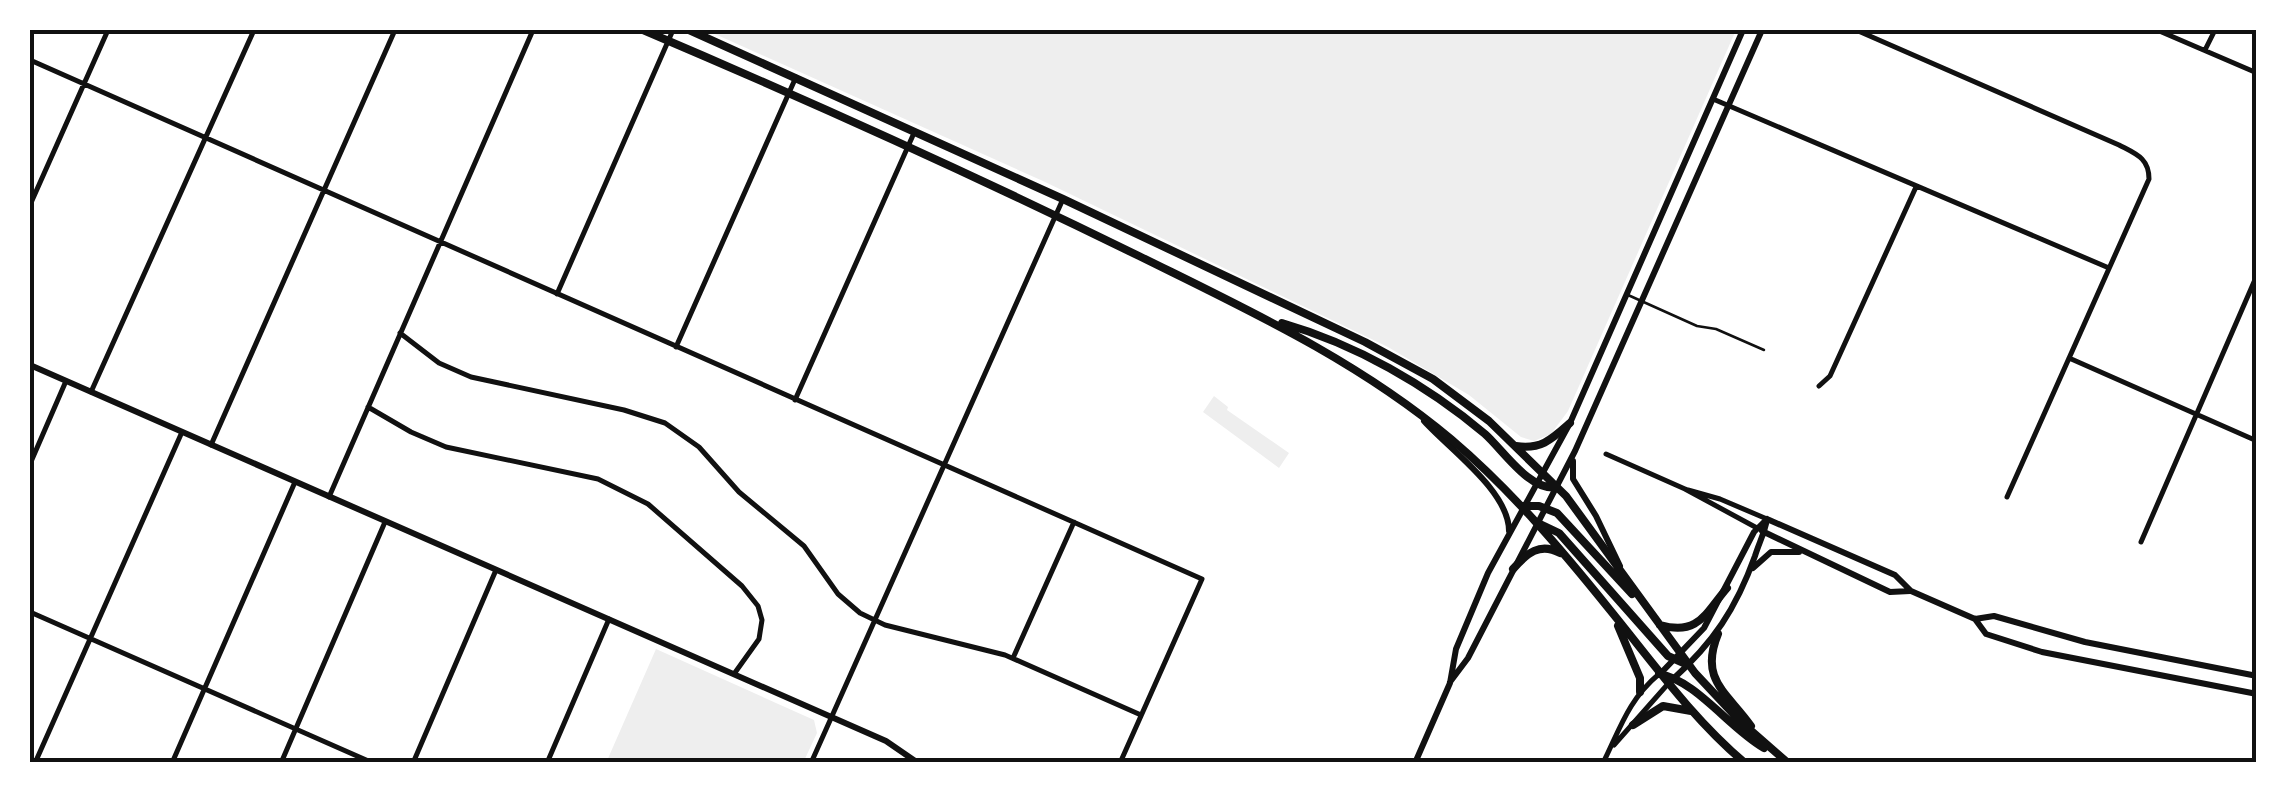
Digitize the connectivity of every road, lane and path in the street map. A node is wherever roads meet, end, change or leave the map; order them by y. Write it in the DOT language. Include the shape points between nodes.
graph roads {
  1 [pos="108,30"];
  2 [pos="254,30"];
  3 [pos="395,30"];
  4 [pos="532,30"];
  5 [pos="643,30"];
  6 [pos="673,30"];
  7 [pos="690,30"];
  8 [pos="1743,30"];
  9 [pos="1762,30"];
  10 [pos="1856,30"];
  11 [pos="2158,30"];
  12 [pos="2214,30"];
  13 [pos="669,41"];
  14 [pos="2205,50"];
  15 [pos="30,60"];
  16 [pos="2257,74"];
  17 [pos="796,76"];
  18 [pos="84,85"];
  19 [pos="788,94"];
  20 [pos="1713,99"];
  21 [pos="1728,106"];
  22 [pos="916,130"];
  23 [pos="206,138"];
  24 [pos="908,147"];
  25 [pos="1916,187"];
  26 [pos="323,190"];
  27 [pos="1063,198"];
  28 [pos="30,205"];
  29 [pos="1056,215"];
  30 [pos="439,242"];
  31 [pos="2110,268"];
  32 [pos="2257,275"];
  33 [pos="557,294"];
  34 [pos="1626,294"];
  35 [pos="1642,302"];
  36 [pos="1268,318"];
  37 [pos="400,332"];
  38 [pos="676,347"];
  39 [pos="1764,350"];
  40 [pos="2069,358"];
  41 [pos="30,365"];
  42 [pos="66,381"];
  43 [pos="1819,386"];
  44 [pos="91,392"];
  45 [pos="795,400"];
  46 [pos="368,407"];
  47 [pos="1413,408"];
  48 [pos="2195,415"];
  49 [pos="1570,422"];
  50 [pos="182,432"];
  51 [pos="2257,442"];
  52 [pos="211,445"];
  53 [pos="1516,446"];
  54 [pos="1576,452"];
  55 [pos="1606,454"];
  56 [pos="30,464"];
  57 [pos="945,464"];
  58 [pos="1542,472"];
  59 [pos="296,482"];
  60 [pos="1536,483"];
  61 [pos="1556,487"];
  62 [pos="1686,489"];
  63 [pos="328,496"];
  64 [pos="2007,496"];
  65 [pos="1523,506"];
  66 [pos="1546,508"];
  67 [pos="1766,518"];
  68 [pos="386,522"];
  69 [pos="1074,522"];
  70 [pos="1538,523"];
  71 [pos="1760,530"];
  72 [pos="1508,535"];
  73 [pos="2141,542"];
  74 [pos="1803,553"];
  75 [pos="1566,557"];
  76 [pos="1514,568"];
  77 [pos="496,570"];
  78 [pos="1750,573"];
  79 [pos="1624,577"];
  80 [pos="1727,588"];
  81 [pos="1912,591"];
  82 [pos="1643,603"];
  83 [pos="30,612"];
  84 [pos="1612,612"];
  85 [pos="609,619"];
  86 [pos="1975,619"];
  87 [pos="875,622"];
  88 [pos="1660,625"];
  89 [pos="1718,634"];
  90 [pos="91,638"];
  91 [pos="1013,658"];
  92 [pos="1678,658"];
  93 [pos="1688,665"];
  94 [pos="1659,674"];
  95 [pos="734,675"];
  96 [pos="2257,676"];
  97 [pos="1671,681"];
  98 [pos="1450,683"];
  99 [pos="205,688"];
  100 [pos="1640,692"];
  101 [pos="2257,694"];
  102 [pos="1692,712"];
  103 [pos="1141,715"];
  104 [pos="832,718"];
  105 [pos="1632,725"];
  106 [pos="296,729"];
  107 [pos="1759,739"];
  108 [pos="1612,746"];
  109 [pos="1778,755"];
  110 [pos="35,763"];
  111 [pos="172,763"];
  112 [pos="281,763"];
  113 [pos="373,763"];
  114 [pos="413,763"];
  115 [pos="547,763"];
  116 [pos="811,763"];
  117 [pos="918,763"];
  118 [pos="1120,763"];
  119 [pos="1415,763"];
  120 [pos="1603,763"];
  121 [pos="1745,763"];
  122 [pos="1788,763"];
  1 -- 18 [label="street"];
  2 -- 23 [label="street"];
  3 -- 26 [label="street"];
  4 -- 30 [label="street"];
  5 -- 13 [label="main road"];
  6 -- 13 [label="street"];
  7 -- 17 [label="main road"];
  8 -- 20 [label="street"];
  9 -- 21 [label="street"];
  10 -- 31 [label="street" via="2142,157 2149,180"];
  11 -- 14 [label="street"];
  12 -- 14 [label="street"];
  13 -- 19 [label="main road"];
  13 -- 33 [label="street"];
  14 -- 16 [label="street"];
  15 -- 18 [label="street"];
  17 -- 19 [label="street"];
  17 -- 22 [label="main road"];
  18 -- 23 [label="street"];
  18 -- 28 [label="street"];
  19 -- 24 [label="main road"];
  19 -- 38 [label="street"];
  20 -- 21 [label="street"];
  20 -- 34 [label="street"];
  21 -- 25 [label="street"];
  21 -- 35 [label="street"];
  22 -- 24 [label="street"];
  22 -- 27 [label="main road"];
  23 -- 26 [label="street"];
  23 -- 44 [label="street"];
  24 -- 29 [label="main road"];
  24 -- 45 [label="street"];
  25 -- 31 [label="street"];
  25 -- 43 [label="street" via="1830,376"];
  26 -- 30 [label="street"];
  26 -- 52 [label="street"];
  27 -- 29 [label="street"];
  27 -- 53 [label="main road" via="1401,360 1471,406"];
  29 -- 36 [label="main road"];
  29 -- 57 [label="street"];
  30 -- 33 [label="street"];
  30 -- 37 [label="street"];
  31 -- 40 [label="street"];
  32 -- 48 [label="street"];
  33 -- 38 [label="street"];
  34 -- 35 [label="lane"];
  34 -- 49 [label="street"];
  35 -- 39 [label="lane"];
  35 -- 54 [label="street"];
  36 -- 47 [label="main road"];
  36 -- 60 [label="main road" via="1324,337 1436,397"];
  37 -- 46 [label="street"];
  37 -- 87 [label="street" via="470,378 665,423 790,534 848,603"];
  38 -- 45 [label="street"];
  40 -- 48 [label="street"];
  40 -- 64 [label="street"];
  41 -- 42 [label="street"];
  42 -- 44 [label="street"];
  42 -- 56 [label="street"];
  44 -- 50 [label="street"];
  45 -- 57 [label="street"];
  46 -- 63 [label="street"];
  46 -- 95 [label="street" via="446,447 598,479 648,504 760,608 759,639"];
  47 -- 65 [label="main road"];
  47 -- 72 [label="street" via="1491,489 1507,514"];
  48 -- 51 [label="street"];
  48 -- 73 [label="street"];
  49 -- 53 [label="main road" via="1542,445"];
  49 -- 58 [label="street"];
  50 -- 52 [label="street"];
  50 -- 90 [label="street"];
  52 -- 59 [label="street"];
  53 -- 58 [label="main road"];
  54 -- 61 [label="street"];
  54 -- 79 [label="street" via="1573,479"];
  55 -- 62 [label="street"];
  57 -- 69 [label="street"];
  57 -- 87 [label="street"];
  58 -- 60 [label="street"];
  58 -- 61 [label="main road"];
  59 -- 63 [label="street"];
  59 -- 99 [label="street"];
  60 -- 61 [label="main road"];
  60 -- 65 [label="street"];
  61 -- 66 [label="street"];
  61 -- 79 [label="main road"];
  62 -- 67 [label="street"];
  62 -- 71 [label="street"];
  63 -- 68 [label="street"];
  65 -- 66 [label="main road"];
  65 -- 70 [label="main road"];
  65 -- 72 [label="street"];
  66 -- 70 [label="street"];
  66 -- 82 [label="main road"];
  67 -- 71 [label="street"];
  67 -- 81 [label="street" via="1896,575"];
  68 -- 77 [label="street"];
  68 -- 106 [label="street"];
  69 -- 91 [label="street"];
  69 -- 103 [label="street" via="1202,579"];
  70 -- 75 [label="main road"];
  70 -- 76 [label="street"];
  70 -- 92 [label="main road" via="1557,531 1665,654"];
  71 -- 74 [label="street"];
  71 -- 78 [label="street"];
  71 -- 80 [label="street"];
  72 -- 98 [label="street" via="1456,648"];
  74 -- 78 [label="street" via="1771,552"];
  74 -- 81 [label="street" via="1890,592"];
  75 -- 76 [label="main road" via="1540,548"];
  75 -- 84 [label="main road"];
  76 -- 98 [label="street"];
  77 -- 85 [label="street"];
  77 -- 114 [label="street"];
  78 -- 89 [label="street"];
  79 -- 82 [label="main road"];
  80 -- 88 [label="main road" via="1692,626"];
  80 -- 92 [label="street"];
  81 -- 86 [label="street"];
  82 -- 88 [label="main road"];
  83 -- 90 [label="street"];
  84 -- 94 [label="main road"];
  84 -- 100 [label="main road"];
  85 -- 95 [label="street"];
  85 -- 115 [label="street"];
  86 -- 96 [label="street" via="1994,616 2084,642"];
  86 -- 101 [label="street" via="1986,634 2042,652"];
  87 -- 91 [label="street"];
  87 -- 104 [label="street"];
  88 -- 92 [label="main road"];
  89 -- 93 [label="street"];
  89 -- 107 [label="main road" via="1713,677"];
  90 -- 99 [label="street"];
  90 -- 110 [label="street"];
  91 -- 103 [label="street"];
  92 -- 93 [label="main road"];
  92 -- 94 [label="street"];
  93 -- 97 [label="street"];
  93 -- 107 [label="main road"];
  94 -- 97 [label="main road"];
  94 -- 100 [label="street"];
  95 -- 104 [label="street"];
  97 -- 102 [label="main road"];
  97 -- 105 [label="street"];
  97 -- 109 [label="main road"];
  98 -- 119 [label="street"];
  99 -- 106 [label="street"];
  99 -- 111 [label="street"];
  100 -- 108 [label="street"];
  102 -- 105 [label="main road" via="1663,706"];
  102 -- 121 [label="main road"];
  103 -- 118 [label="street"];
  104 -- 116 [label="street"];
  104 -- 117 [label="street"];
  105 -- 108 [label="street"];
  106 -- 112 [label="street"];
  106 -- 113 [label="street"];
  107 -- 109 [label="main road"];
  108 -- 120 [label="street"];
  109 -- 122 [label="main road"];
}
